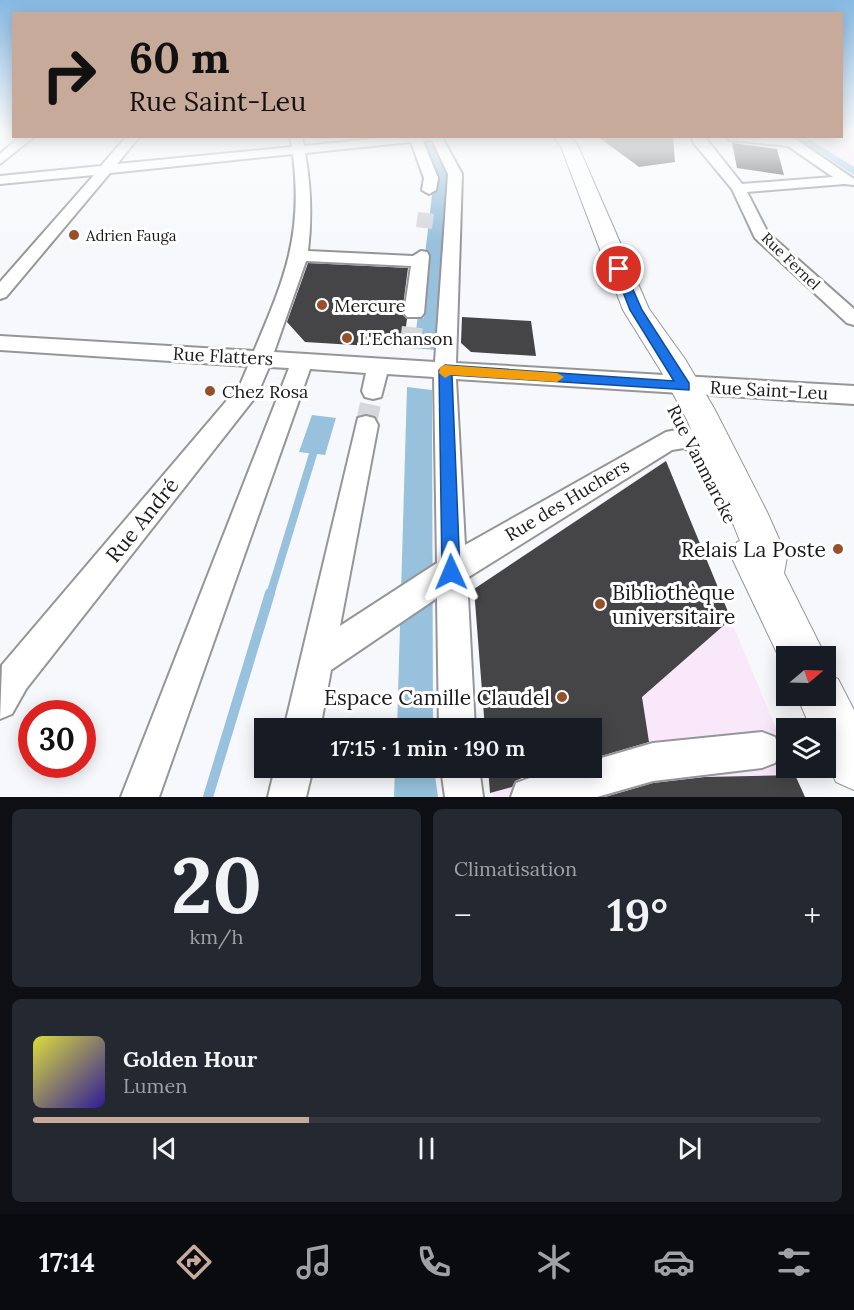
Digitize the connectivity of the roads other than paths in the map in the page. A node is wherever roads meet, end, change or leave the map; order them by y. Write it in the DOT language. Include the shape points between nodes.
graph roads {
  1 [pos="112,169"];
  2 [pos="301,169"];
  3 [pos="428,169"];
  4 [pos="452,169"];
  5 [pos="579,169"];
  6 [pos="722,169"];
  7 [pos="830,169"];
  8 [pos="106,170"];
  9 [pos="0,180"];
  10 [pos="850,182"];
  11 [pos="738,188"];
  12 [pos="429,195"];
  13 [pos="299,256"];
  14 [pos="0,293"];
  15 [pos="414,314"];
  16 [pos="854,319"];
  17 [pos="0,343"];
  18 [pos="260,358"];
  19 [pos="303,360"];
  20 [pos="378,366"];
  21 [pos="445,370"];
  22 [pos="673,385"];
  23 [pos="373,391"];
  24 [pos="854,395"];
  25 [pos="366,425"];
  26 [pos="687,437"];
  27 [pos="753,525"];
  28 [pos="451,572"];
  29 [pos="763,574"];
  30 [pos="798,646"];
  31 [pos="318,660"];
  32 [pos="5,687"];
  33 [pos="826,706"];
  34 [pos="305,718"];
  35 [pos="457,718"];
  36 [pos="762,750"];
  37 [pos="854,764"];
  38 [pos="292,778"];
  39 [pos="461,778"];
  40 [pos="140,797"];
  41 [pos="287,797"];
  42 [pos="464,797"];
  43 [pos="530,797"];
  1 -- 8 [label="street"];
  2 -- 13 [label="street, Rue André" via="304,222"];
  3 -- 12 [label="street"];
  4 -- 21 [label="street"];
  5 -- 22 [label="main road" via="636,310 635,318 651,366"];
  6 -- 11 [label="street, Rue Fernel"];
  7 -- 10 [label="street"];
  8 -- 9 [label="street"];
  8 -- 14 [label="street"];
  10 -- 11 [label="street"];
  11 -- 16 [label="street, Rue Fernel" via="761,235"];
  13 -- 15 [label="street" via="422,245"];
  13 -- 18 [label="street, Rue André"];
  17 -- 18 [label="street, Rue Flatters"];
  18 -- 19 [label="street, Rue Flatters"];
  18 -- 32 [label="street, Rue André" via="249,389"];
  19 -- 20 [label="street, Rue Flatters"];
  19 -- 40 [label="street"];
  20 -- 21 [label="street, Rue Flatters" via="409,358"];
  20 -- 23 [label="street"];
  21 -- 22 [label="street, Rue Saint-Leu"];
  21 -- 28 [label="street"];
  22 -- 24 [label="street, Rue Saint-Leu"];
  22 -- 26 [label="main road, Rue Vanmarcke"];
  22 -- 27 [label="main road, Rue Vanmarcke"];
  25 -- 31 [label="street"];
  26 -- 27 [label="street" via="704,447 725,489"];
  26 -- 28 [label="street, Rue des Huchers" via="666,442"];
  26 -- 29 [label="main road, Rue Vanmarcke"];
  27 -- 29 [label="main road, Rue Vanmarcke" via="767,557"];
  28 -- 31 [label="street, Rue des Huchers"];
  28 -- 35 [label="street"];
  29 -- 30 [label="main road, Rue Vanmarcke"];
  31 -- 34 [label="street"];
  33 -- 37 [label="main road"];
  36 -- 43 [label="street" via="653,762"];
  38 -- 41 [label="street"];
  39 -- 42 [label="street"];
}
